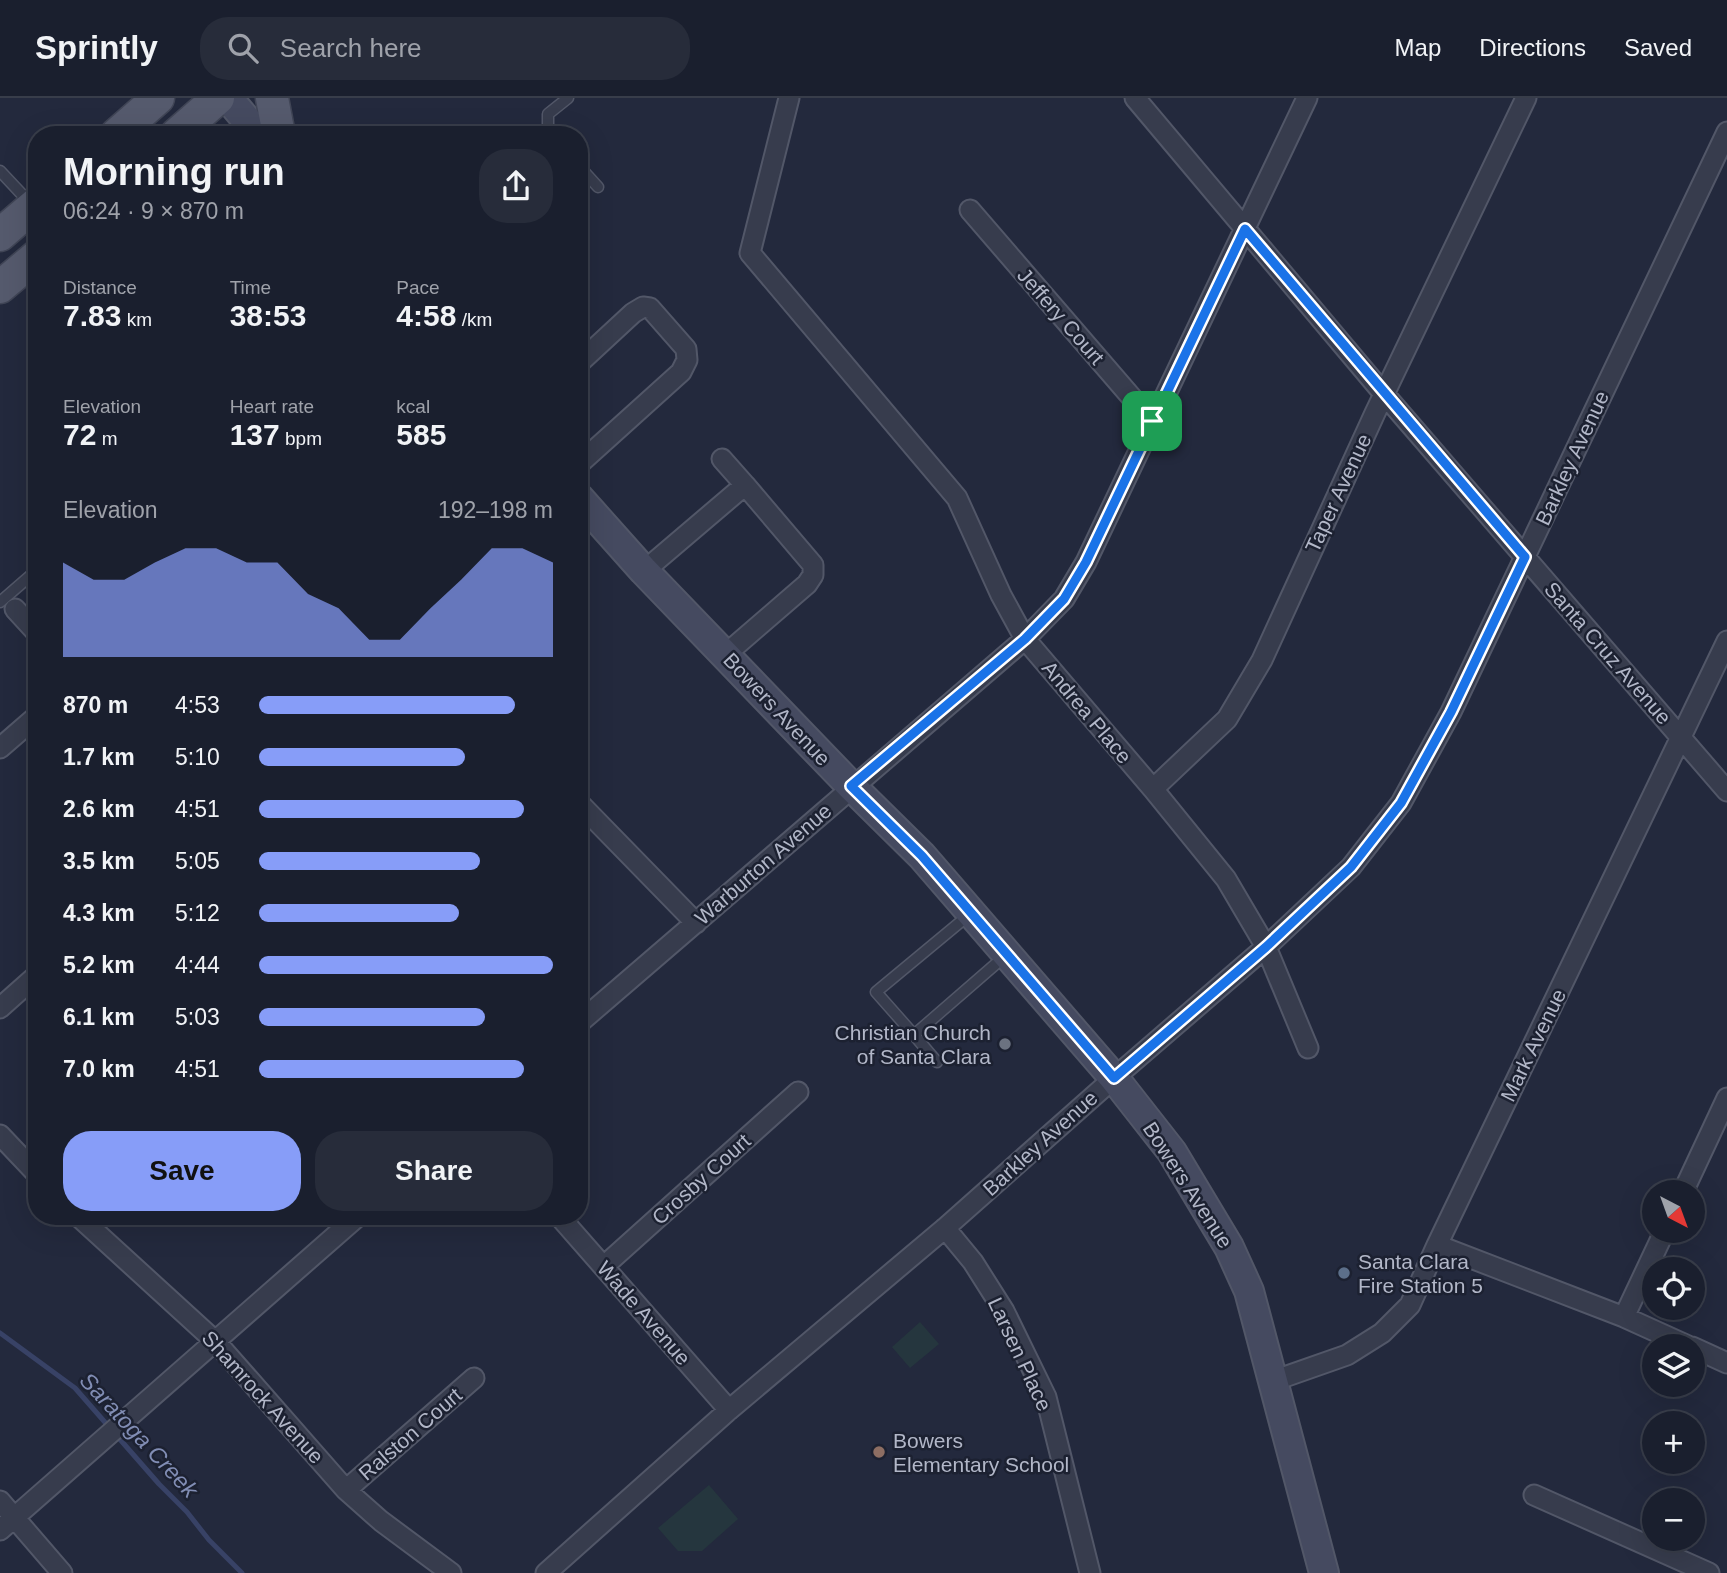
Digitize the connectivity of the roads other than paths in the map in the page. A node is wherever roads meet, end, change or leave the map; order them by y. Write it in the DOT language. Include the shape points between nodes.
graph roads {
  1 [pos="139,98"];
  2 [pos="158,98"];
  3 [pos="218,98"];
  4 [pos="228,98"];
  5 [pos="272,98"];
  6 [pos="568,98"];
  7 [pos="789,98"];
  8 [pos="1135,98"];
  9 [pos="1307,98"];
  10 [pos="1526,98"];
  11 [pos="122,126"];
  12 [pos="126,126"];
  13 [pos="186,126"];
  14 [pos="252,126"];
  15 [pos="277,126"];
  16 [pos="548,126"];
  17 [pos="1727,132"];
  18 [pos="0,171"];
  19 [pos="588,176"];
  20 [pos="598,187"];
  21 [pos="28,198"];
  22 [pos="970,209"];
  23 [pos="28,211"];
  24 [pos="1245,229"];
  25 [pos="0,235"];
  26 [pos="28,264"];
  27 [pos="0,287"];
  28 [pos="588,355"];
  29 [pos="1384,394"];
  30 [pos="1152,421"];
  31 [pos="588,456"];
  32 [pos="722,459"];
  33 [pos="745,485"];
  34 [pos="588,508"];
  35 [pos="1525,557"];
  36 [pos="644,571"];
  37 [pos="28,580"];
  38 [pos="7,605"];
  39 [pos="28,624"];
  40 [pos="1025,639"];
  41 [pos="1727,642"];
  42 [pos="726,654"];
  43 [pos="28,724"];
  44 [pos="1681,738"];
  45 [pos="0,748"];
  46 [pos="851,786"];
  47 [pos="1153,789"];
  48 [pos="1727,791"];
  49 [pos="588,812"];
  50 [pos="972,912"];
  51 [pos="696,923"];
  52 [pos="1266,947"];
  53 [pos="1008,954"];
  54 [pos="28,983"];
  55 [pos="0,1008"];
  56 [pos="588,1015"];
  57 [pos="914,1035"];
  58 [pos="1308,1048"];
  59 [pos="937,1062"];
  60 [pos="1114,1078"];
  61 [pos="798,1092"];
  62 [pos="1727,1098"];
  63 [pos="0,1135"];
  64 [pos="28,1165"];
  65 [pos="1689,1180"];
  66 [pos="88,1225"];
  67 [pos="348,1225"];
  68 [pos="567,1225"];
  69 [pos="945,1228"];
  70 [pos="1659,1243"];
  71 [pos="1437,1245"];
  72 [pos="604,1266"];
  73 [pos="1624,1317"];
  74 [pos="1661,1334"];
  75 [pos="216,1342"];
  76 [pos="1705,1353"];
  77 [pos="1727,1363"];
  78 [pos="474,1378"];
  79 [pos="1273,1381"];
  80 [pos="729,1410"];
  81 [pos="346,1490"];
  82 [pos="1534,1495"];
  83 [pos="0,1501"];
  84 [pos="7,1524"];
  85 [pos="62,1573"];
  86 [pos="451,1573"];
  87 [pos="546,1573"];
  88 [pos="1090,1573"];
  89 [pos="1324,1573"];
  90 [pos="1709,1573"];
  1 -- 11 [label="main road"];
  2 -- 12 [label="main road"];
  3 -- 13 [label="main road"];
  4 -- 14 [label="main road"];
  5 -- 15 [label="main road"];
  6 -- 16 [label="lane" via="548,114"];
  7 -- 40 [label="street, Andrea Place" via="750,253 957,498"];
  8 -- 24 [label="street, Santa Cruz Avenue"];
  9 -- 24 [label="street, Warburton Avenue"];
  10 -- 29 [label="street, Taper Avenue"];
  17 -- 35 [label="street, Barkley Avenue"];
  18 -- 21 [label="lane"];
  19 -- 20 [label="lane"];
  22 -- 30 [label="street, Jeffery Court"];
  23 -- 25 [label="main road"];
  24 -- 29 [label="street, Santa Cruz Avenue"];
  24 -- 30 [label="street, Warburton Avenue"];
  26 -- 27 [label="main road"];
  28 -- 31 [label="street" via="643,307 686,349 687,360 681,372"];
  29 -- 35 [label="street, Santa Cruz Avenue"];
  29 -- 47 [label="street, Taper Avenue" via="1262,660 1227,719"];
  30 -- 40 [label="street, Warburton Avenue" via="1086,562 1064,599"];
  32 -- 33 [label="street"];
  33 -- 36 [label="street"];
  33 -- 42 [label="street" via="813,565 813,575"];
  34 -- 36 [label="main road, Bowers Avenue"];
  35 -- 44 [label="street, Santa Cruz Avenue"];
  35 -- 52 [label="street, Barkley Avenue" via="1451,712 1401,803 1351,867"];
  36 -- 42 [label="main road, Bowers Avenue"];
  37 -- 38 [label="lane"];
  38 -- 39 [label="street"];
  40 -- 46 [label="street, Warburton Avenue"];
  40 -- 47 [label="street, Andrea Place"];
  41 -- 44 [label="street, Mark Avenue"];
  42 -- 46 [label="main road, Bowers Avenue"];
  43 -- 45 [label="street"];
  44 -- 48 [label="street, Santa Cruz Avenue"];
  44 -- 71 [label="street, Mark Avenue"];
  46 -- 50 [label="main road, Bowers Avenue"];
  46 -- 51 [label="street, Warburton Avenue"];
  47 -- 52 [label="street, Andrea Place" via="1226,879"];
  49 -- 51 [label="street"];
  50 -- 53 [label="main road, Bowers Avenue"];
  50 -- 57 [label="lane" via="876,992"];
  51 -- 56 [label="street, Warburton Avenue"];
  52 -- 58 [label="street, Andrea Place"];
  52 -- 60 [label="street, Barkley Avenue"];
  53 -- 57 [label="lane"];
  53 -- 60 [label="main road, Bowers Avenue"];
  54 -- 55 [label="street"];
  57 -- 59 [label="lane"];
  60 -- 69 [label="street, Barkley Avenue"];
  60 -- 79 [label="main road, Bowers Avenue" via="1172,1152 1229,1247 1249,1292"];
  61 -- 72 [label="street, Crosby Court"];
  62 -- 65 [label="street"];
  63 -- 64 [label="street"];
  66 -- 75 [label="street, Shamrock Avenue"];
  67 -- 75 [label="street"];
  68 -- 72 [label="street, Wade Avenue"];
  69 -- 80 [label="street, Barkley Avenue"];
  69 -- 88 [label="street, Larsen Place" via="1004,1311 1046,1397"];
  70 -- 73 [label="street"];
  71 -- 73 [label="street"];
  71 -- 79 [label="street, Mark Avenue" via="1410,1305 1382,1333 1347,1355"];
  72 -- 80 [label="street, Wade Avenue"];
  73 -- 74 [label="street"];
  75 -- 81 [label="street, Shamrock Avenue"];
  75 -- 84 [label="street"];
  76 -- 77 [label="street"];
  78 -- 81 [label="street, Ralston Court"];
  79 -- 89 [label="main road, Bowers Avenue"];
  80 -- 87 [label="street, Barkley Avenue"];
  81 -- 86 [label="street, Shamrock Avenue"];
  82 -- 90 [label="street"];
  83 -- 84 [label="street"];
  84 -- 85 [label="street"];
}
